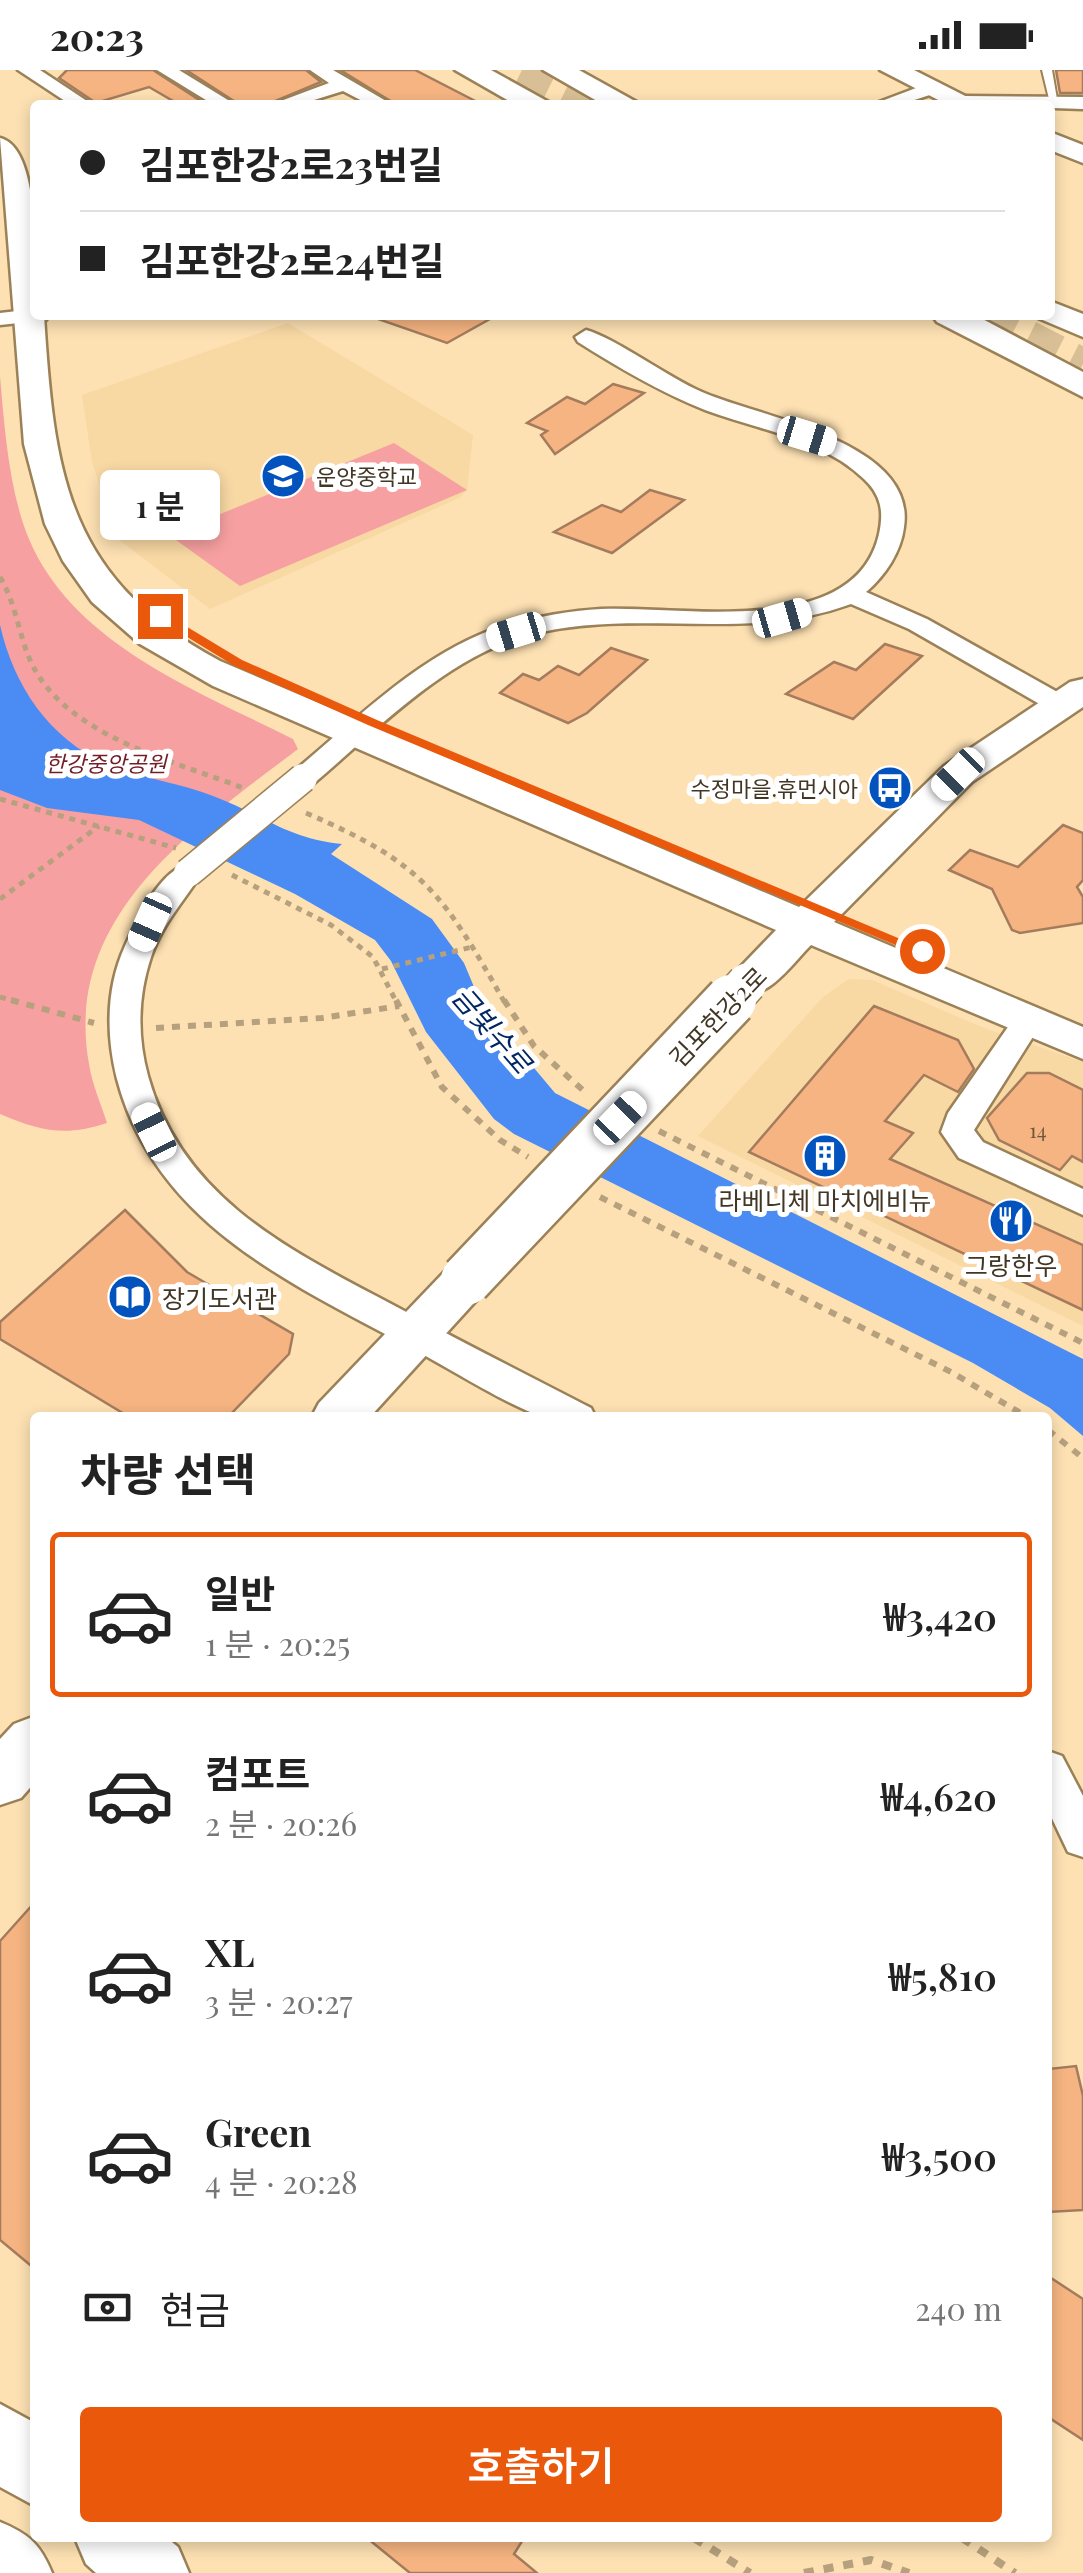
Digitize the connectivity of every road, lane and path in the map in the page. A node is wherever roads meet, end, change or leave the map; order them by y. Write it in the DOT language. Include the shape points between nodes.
graph roads {
  1 [pos="166,70"];
  2 [pos="319,70"];
  3 [pos="470,70"];
  4 [pos="557,70"];
  5 [pos="1047,70"];
  6 [pos="24,71"];
  7 [pos="918,77"];
  8 [pos="346,84"];
  9 [pos="75,100"];
  10 [pos="217,100"];
  11 [pos="294,100"];
  12 [pos="375,100"];
  13 [pos="528,100"];
  14 [pos="617,100"];
  15 [pos="887,100"];
  16 [pos="960,100"];
  17 [pos="1064,105"];
  18 [pos="1055,142"];
  19 [pos="0,146"];
  20 [pos="1083,154"];
  21 [pos="1055,313"];
  22 [pos="22,317"];
  23 [pos="959,320"];
  24 [pos="1083,327"];
  25 [pos="586,338"];
  26 [pos="1083,386"];
  27 [pos="0,577"];
  28 [pos="848,593"];
  29 [pos="1071,697"];
  30 [pos="364,728"];
  31 [pos="259,794"];
  32 [pos="0,800"];
  33 [pos="294,808"];
  34 [pos="100,825"];
  35 [pos="196,864"];
  36 [pos="0,899"];
  37 [pos="813,918"];
  38 [pos="472,947"];
  39 [pos="382,970"];
  40 [pos="0,997"];
  41 [pos="398,1006"];
  42 [pos="1083,1018"];
  43 [pos="1028,1021"];
  44 [pos="124,1028"];
  45 [pos="1083,1044"];
  46 [pos="600,1100"];
  47 [pos="646,1125"];
  48 [pos="534,1160"];
  49 [pos="586,1189"];
  50 [pos="1083,1203"];
  51 [pos="415,1334"];
  52 [pos="1083,1344"];
  53 [pos="343,1412"];
  54 [pos="566,1412"];
  55 [pos="1018,1412"];
  56 [pos="1052,1433"];
  57 [pos="1083,1458"];
  58 [pos="30,1747"];
  59 [pos="1052,1777"];
  60 [pos="0,1779"];
  61 [pos="1083,1838"];
  62 [pos="0,2440"];
  63 [pos="30,2466"];
  64 [pos="117,2542"];
  65 [pos="700,2542"];
  66 [pos="968,2542"];
  67 [pos="0,2559"];
  68 [pos="15,2573"];
  69 [pos="152,2573"];
  70 [pos="750,2573"];
  71 [pos="804,2573"];
  72 [pos="909,2573"];
  73 [pos="1016,2573"];
  1 -- 10 [label="street"];
  2 -- 8 [label="street"];
  3 -- 13 [label="main road"];
  4 -- 14 [label="main road"];
  5 -- 17 [label="lane"];
  6 -- 9 [label="street"];
  7 -- 15 [label="street"];
  7 -- 16 [label="street"];
  8 -- 11 [label="street"];
  8 -- 12 [label="street"];
  18 -- 20 [label="street"];
  19 -- 22 [label="street" via="15,182"];
  21 -- 24 [label="main road"];
  22 -- 30 [label="street" via="47,482 66,536 98,587 136,624 208,670"];
  23 -- 26 [label="main road"];
  25 -- 28 [label="street" via="713,405 826,442 890,492 894,522 885,555"];
  27 -- 31 [label="path" via="36,673 66,705"];
  28 -- 29 [label="street"];
  28 -- 30 [label="street" via="782,618 541,624 490,640"];
  29 -- 37 [label="street, 김포한강2로" via="958,774"];
  30 -- 35 [label="street, bridge"];
  30 -- 37 [label="street"];
  32 -- 34 [label="path"];
  33 -- 38 [label="path" via="399,860 432,889"];
  34 -- 35 [label="path" via="141,833"];
  34 -- 36 [label="path"];
  35 -- 39 [label="path" via="331,925"];
  35 -- 44 [label="street" via="150,922 135,954"];
  37 -- 42 [label="street"];
  37 -- 43 [label="street"];
  37 -- 51 [label="street, 김포한강2로, bridge"];
  38 -- 39 [label="path"];
  38 -- 46 [label="path" via="529,1045"];
  39 -- 41 [label="path"];
  40 -- 44 [label="path"];
  41 -- 44 [label="path" via="322,1018"];
  41 -- 48 [label="path" via="442,1087 500,1140"];
  43 -- 45 [label="street"];
  43 -- 50 [label="street" via="957,1132 972,1150"];
  44 -- 51 [label="street" via="142,1108 200,1200 244,1236"];
  47 -- 52 [label="path"];
  49 -- 55 [label="path" via="917,1354"];
  51 -- 53 [label="street, 김포한강2로"];
  51 -- 54 [label="street"];
  56 -- 57 [label="path"];
  58 -- 60 [label="street"];
  59 -- 61 [label="street"];
  62 -- 63 [label="street"];
  64 -- 69 [label="street"];
  65 -- 70 [label="path"];
  66 -- 73 [label="path"];
  67 -- 68 [label="street"];
  71 -- 72 [label="path" via="852,2559 880,2559"];
}
